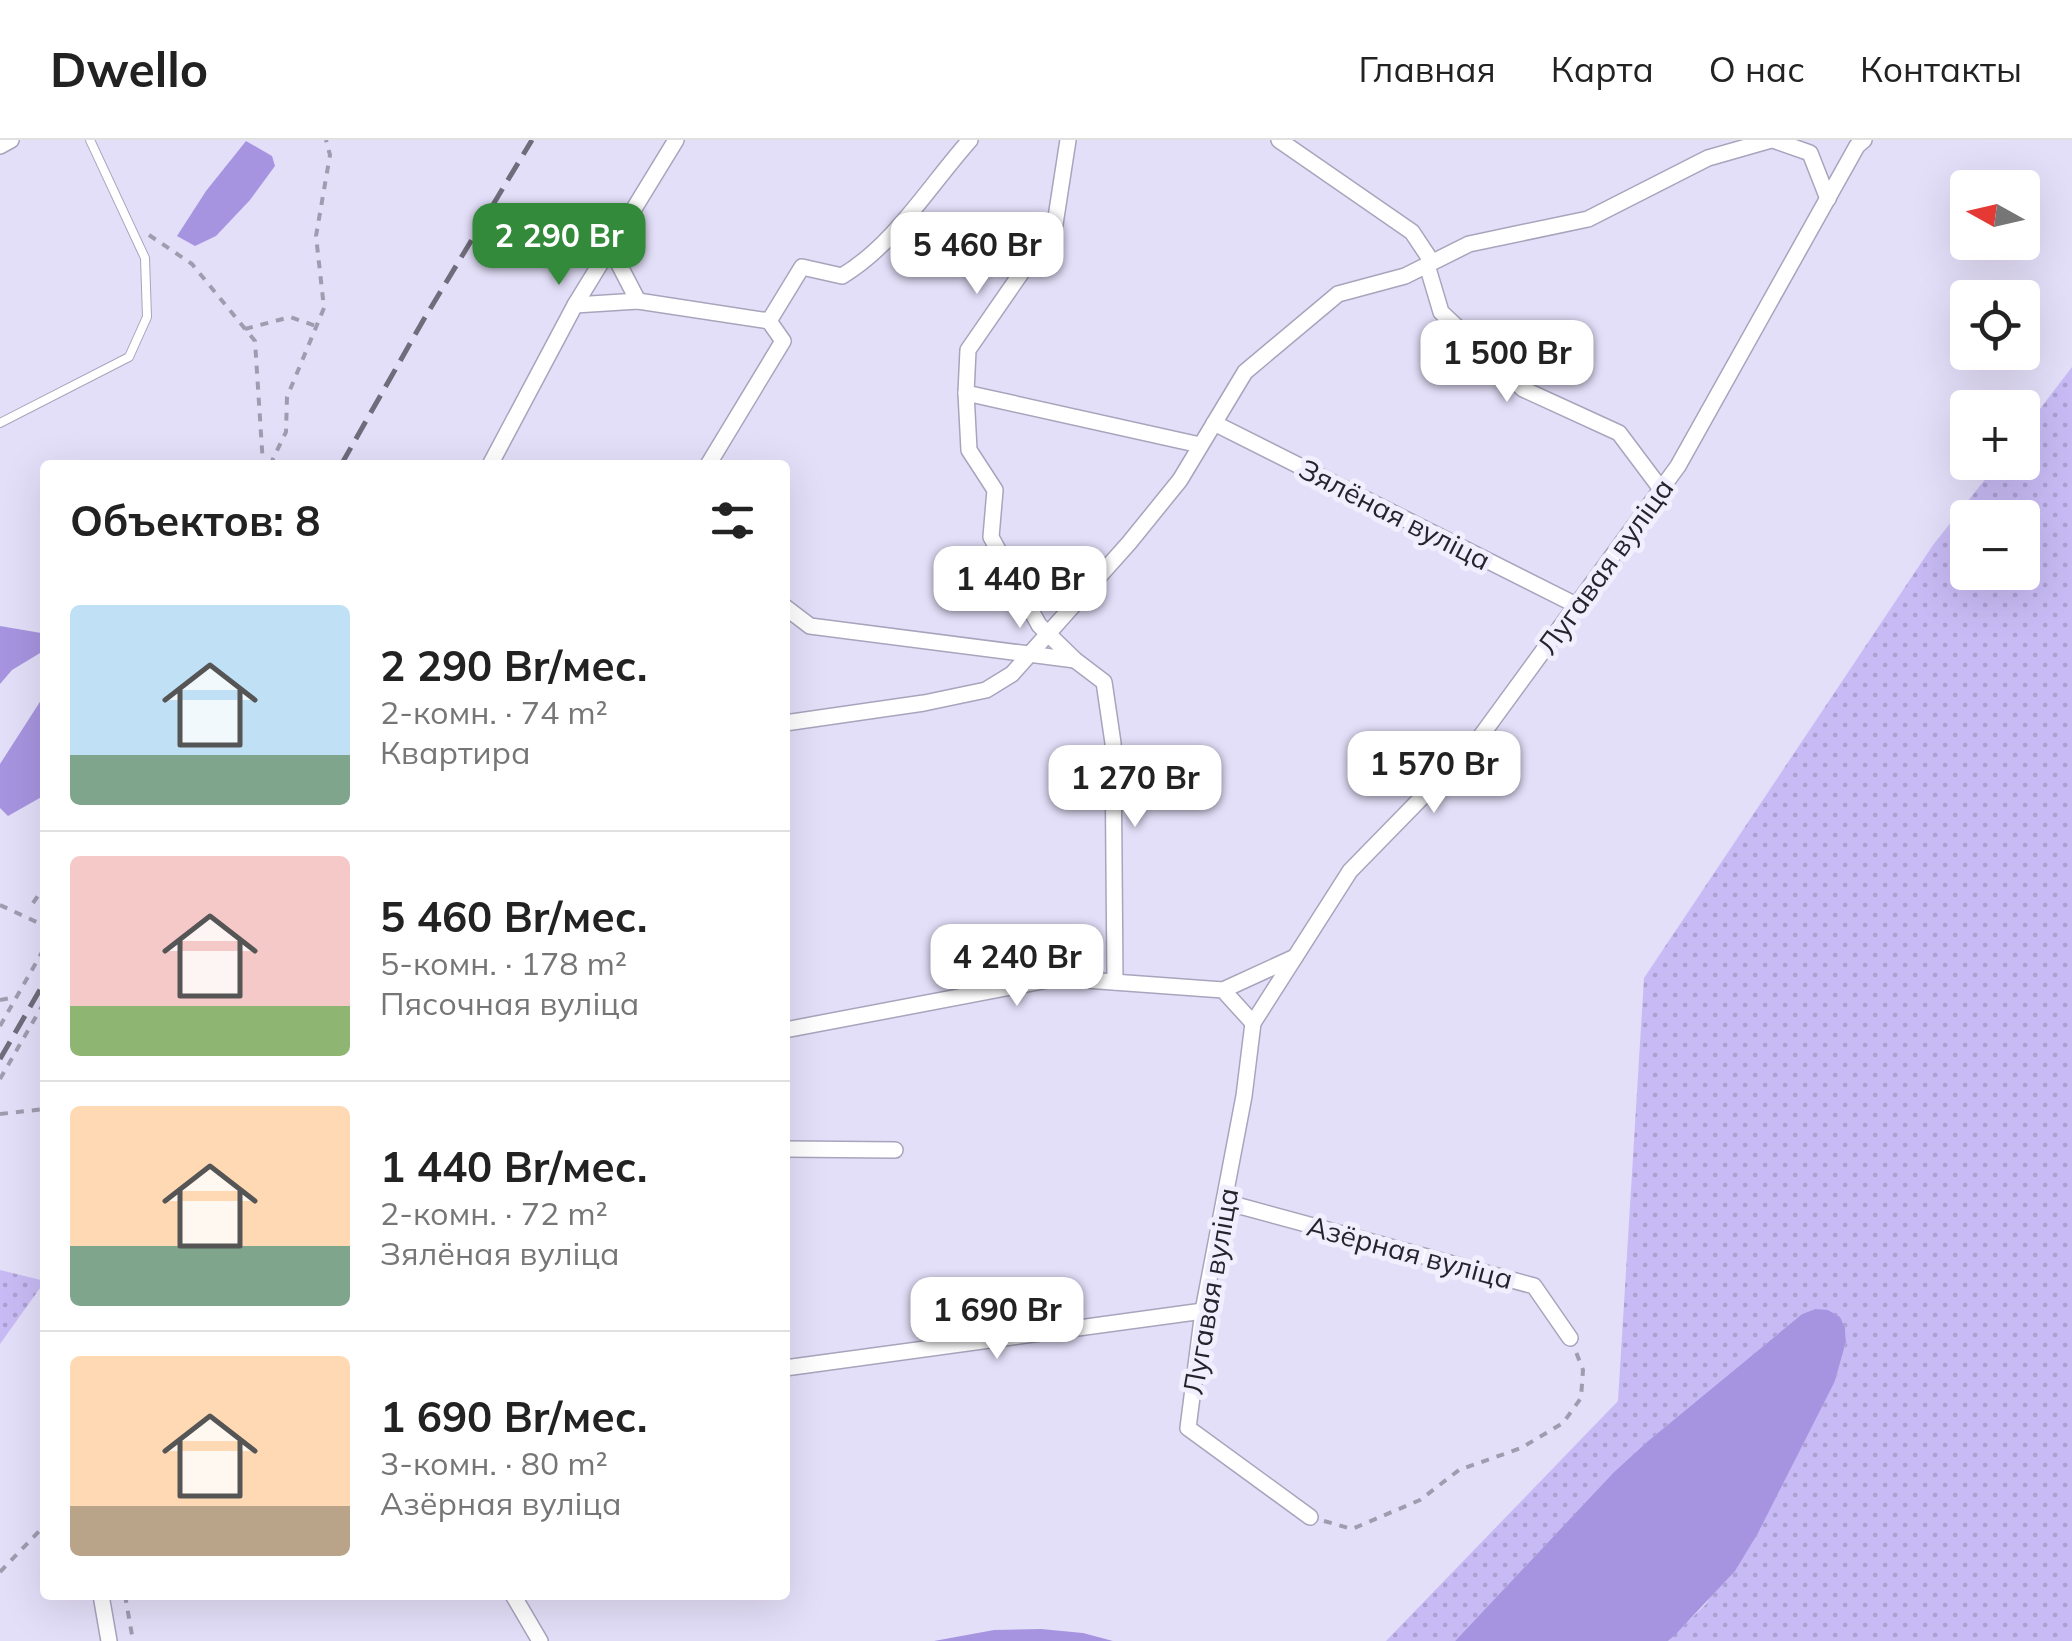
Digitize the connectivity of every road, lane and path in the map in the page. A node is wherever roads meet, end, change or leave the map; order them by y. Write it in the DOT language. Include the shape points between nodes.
graph roads {
  1 [pos="11,140"];
  2 [pos="90,140"];
  3 [pos="326,140"];
  4 [pos="676,140"];
  5 [pos="970,140"];
  6 [pos="1068,140"];
  7 [pos="1278,140"];
  8 [pos="1772,140"];
  9 [pos="1864,140"];
  10 [pos="0,146"];
  11 [pos="1828,198"];
  12 [pos="127,220"];
  13 [pos="610,247"];
  14 [pos="1429,264"];
  15 [pos="638,301"];
  16 [pos="575,304"];
  17 [pos="769,320"];
  18 [pos="316,326"];
  19 [pos="244,328"];
  20 [pos="966,393"];
  21 [pos="0,423"];
  22 [pos="1214,423"];
  23 [pos="1200,445"];
  24 [pos="266,460"];
  25 [pos="269,460"];
  26 [pos="493,460"];
  27 [pos="711,460"];
  28 [pos="1661,489"];
  29 [pos="1576,605"];
  30 [pos="790,610"];
  31 [pos="1048,633"];
  32 [pos="1029,654"];
  33 [pos="1075,660"];
  34 [pos="790,722"];
  35 [pos="40,893"];
  36 [pos="33,903"];
  37 [pos="0,904"];
  38 [pos="40,924"];
  39 [pos="40,956"];
  40 [pos="1295,957"];
  41 [pos="1115,982"];
  42 [pos="1223,990"];
  43 [pos="16,998"];
  44 [pos="0,1000"];
  45 [pos="40,1010"];
  46 [pos="1253,1023"];
  47 [pos="0,1026"];
  48 [pos="790,1029"];
  49 [pos="0,1079"];
  50 [pos="40,1110"];
  51 [pos="0,1114"];
  52 [pos="790,1147"];
  53 [pos="895,1150"];
  54 [pos="1225,1202"];
  55 [pos="1203,1310"];
  56 [pos="1570,1338"];
  57 [pos="790,1367"];
  58 [pos="1310,1517"];
  59 [pos="40,1530"];
  60 [pos="0,1572"];
  61 [pos="102,1600"];
  62 [pos="126,1600"];
  63 [pos="516,1600"];
  64 [pos="109,1641"];
  65 [pos="133,1641"];
  66 [pos="540,1641"];
  1 -- 10 [label="street"];
  2 -- 12 [label="lane"];
  3 -- 18 [label="path" via="330,154 316,236 324,308"];
  4 -- 13 [label="street"];
  5 -- 17 [label="street" via="863,263 842,276 802,267"];
  6 -- 20 [label="street" via="1055,224 968,350"];
  7 -- 14 [label="street" via="1412,232"];
  8 -- 11 [label="street" via="1810,153"];
  8 -- 14 [label="street" via="1708,158 1588,219 1469,244"];
  9 -- 11 [label="street, Лугавая вуліца"];
  11 -- 28 [label="street, Лугавая вуліца"];
  12 -- 19 [label="path" via="192,264"];
  12 -- 21 [label="lane" via="144,258 147,317 129,357"];
  13 -- 15 [label="street"];
  13 -- 16 [label="street"];
  14 -- 22 [label="street" via="1338,294 1244,372"];
  14 -- 28 [label="street" via="1440,312 1523,389 1619,433"];
  15 -- 16 [label="street"];
  15 -- 17 [label="street"];
  16 -- 26 [label="street"];
  17 -- 27 [label="street" via="783,341"];
  18 -- 19 [label="path" via="290,317"];
  18 -- 25 [label="path" via="287,397 286,432"];
  19 -- 24 [label="path" via="254,341"];
  20 -- 23 [label="street"];
  20 -- 31 [label="street" via="969,450 996,490 992,537"];
  22 -- 23 [label="street"];
  22 -- 29 [label="street, Зялёная вуліца"];
  23 -- 31 [label="street" via="1180,480"];
  28 -- 29 [label="street, Лугавая вуліца"];
  29 -- 40 [label="street, Лугавая вуліца" via="1478,740 1350,871"];
  30 -- 32 [label="street" via="810,626"];
  31 -- 32 [label="street"];
  31 -- 33 [label="street"];
  32 -- 33 [label="street"];
  32 -- 34 [label="street" via="986,690"];
  33 -- 41 [label="street" via="1104,682 1113,743"];
  35 -- 36 [label="path"];
  37 -- 38 [label="path"];
  39 -- 43 [label="path"];
  40 -- 42 [label="street"];
  40 -- 46 [label="street, Лугавая вуліца"];
  41 -- 42 [label="street"];
  41 -- 48 [label="street" via="1058,978"];
  42 -- 46 [label="street"];
  43 -- 44 [label="path"];
  43 -- 47 [label="path"];
  45 -- 49 [label="path"];
  46 -- 54 [label="street, Лугавая вуліца"];
  50 -- 51 [label="path"];
  52 -- 53 [label="street"];
  54 -- 55 [label="street, Лугавая вуліца"];
  54 -- 56 [label="street, Азёрная вуліца" via="1534,1286"];
  55 -- 57 [label="street"];
  55 -- 58 [label="street, Лугавая вуліца" via="1188,1428"];
  56 -- 58 [label="path" via="1583,1370 1581,1398 1564,1423 1352,1529"];
  59 -- 60 [label="path"];
  61 -- 64 [label="street"];
  62 -- 65 [label="path"];
  63 -- 66 [label="street"];
}
